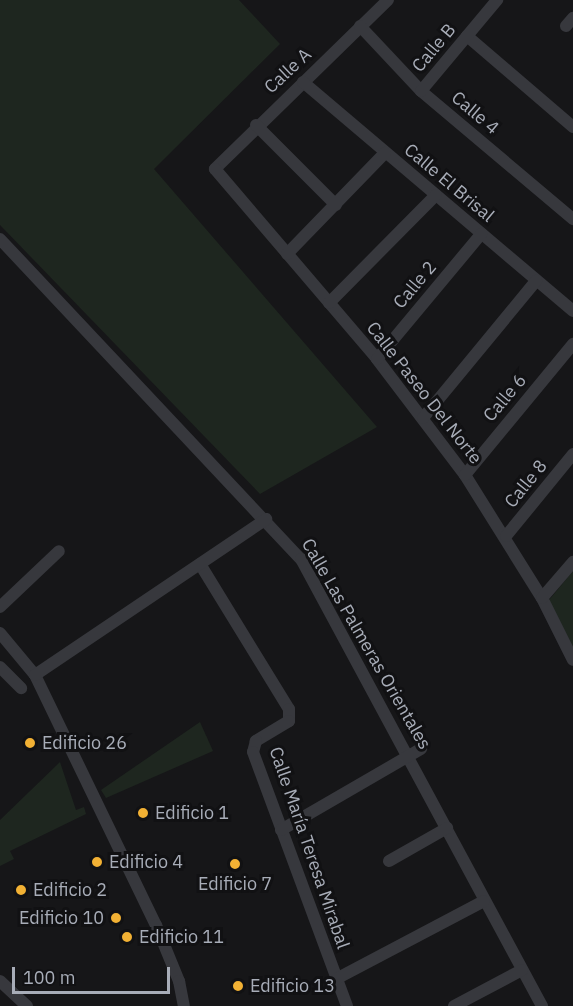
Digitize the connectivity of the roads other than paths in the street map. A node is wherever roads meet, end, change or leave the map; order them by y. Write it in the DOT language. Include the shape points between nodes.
graph roads {
  1 [pos="388,0"];
  2 [pos="497,0"];
  3 [pos="360,26"];
  4 [pos="467,36"];
  5 [pos="303,82"];
  6 [pos="421,91"];
  7 [pos="256,125"];
  8 [pos="573,127"];
  9 [pos="385,153"];
  10 [pos="215,169"];
  11 [pos="436,195"];
  12 [pos="336,205"];
  13 [pos="573,219"];
  14 [pos="481,234"];
  15 [pos="0,239"];
  16 [pos="287,254"];
  17 [pos="536,281"];
  18 [pos="329,303"];
  19 [pos="573,311"];
  20 [pos="573,344"];
  21 [pos="377,359"];
  22 [pos="423,418"];
  23 [pos="573,454"];
  24 [pos="465,475"];
  25 [pos="266,519"];
  26 [pos="506,536"];
  27 [pos="59,551"];
  28 [pos="573,562"];
  29 [pos="200,564"];
  30 [pos="542,598"];
  31 [pos="0,607"];
  32 [pos="0,633"];
  33 [pos="573,660"];
  34 [pos="0,667"];
  35 [pos="35,675"];
  36 [pos="21,688"];
  37 [pos="415,753"];
  38 [pos="447,828"];
  39 [pos="281,830"];
  40 [pos="389,861"];
  41 [pos="484,901"];
  42 [pos="522,970"];
  43 [pos="336,979"];
  44 [pos="0,981"];
  45 [pos="27,1006"];
  46 [pos="184,1006"];
  47 [pos="347,1006"];
  48 [pos="454,1006"];
  49 [pos="542,1006"];
  1 -- 3 [label="street, Calle A"];
  2 -- 4 [label="street, Calle B"];
  3 -- 5 [label="street, Calle A"];
  3 -- 6 [label="street, Calle 4"];
  4 -- 6 [label="street, Calle B"];
  4 -- 8 [label="street"];
  5 -- 7 [label="street, Calle A"];
  5 -- 9 [label="street, Calle El Brisal"];
  6 -- 13 [label="street, Calle 4"];
  7 -- 10 [label="street, Calle A"];
  7 -- 12 [label="street"];
  9 -- 11 [label="street, Calle El Brisal"];
  9 -- 12 [label="street"];
  10 -- 16 [label="street, Calle Paseo Del Norte"];
  11 -- 14 [label="street, Calle El Brisal"];
  11 -- 18 [label="street"];
  12 -- 16 [label="street"];
  14 -- 17 [label="street, Calle El Brisal"];
  14 -- 21 [label="street, Calle 2"];
  15 -- 25 [label="street, Calle Las Palmeras Orientales"];
  16 -- 18 [label="street, Calle Paseo Del Norte"];
  17 -- 19 [label="street, Calle El Brisal"];
  17 -- 22 [label="street"];
  18 -- 21 [label="street, Calle Paseo Del Norte"];
  20 -- 24 [label="street, Calle 6"];
  21 -- 22 [label="street, Calle Paseo Del Norte"];
  22 -- 24 [label="street, Calle Paseo Del Norte"];
  23 -- 26 [label="street, Calle 8"];
  24 -- 26 [label="street, Calle Paseo Del Norte"];
  25 -- 29 [label="street"];
  25 -- 37 [label="street, Calle Las Palmeras Orientales" via="301,559"];
  26 -- 30 [label="street, Calle Paseo Del Norte"];
  27 -- 31 [label="street"];
  28 -- 30 [label="street"];
  29 -- 35 [label="street" via="131,615"];
  29 -- 39 [label="street, Calle María Teresa Mirabal" via="291,716 256,741 253,752"];
  30 -- 33 [label="street, Calle Paseo Del Norte"];
  32 -- 35 [label="street"];
  34 -- 36 [label="street"];
  35 -- 46 [label="street" via="156,925 179,981"];
  37 -- 38 [label="street, Calle Las Palmeras Orientales"];
  37 -- 39 [label="street"];
  38 -- 40 [label="street"];
  38 -- 41 [label="street, Calle Las Palmeras Orientales"];
  39 -- 43 [label="street, Calle María Teresa Mirabal"];
  41 -- 42 [label="street, Calle Las Palmeras Orientales"];
  41 -- 43 [label="street"];
  42 -- 48 [label="street"];
  42 -- 49 [label="street, Calle Las Palmeras Orientales"];
  43 -- 47 [label="street, Calle María Teresa Mirabal"];
  44 -- 45 [label="street"];
}
